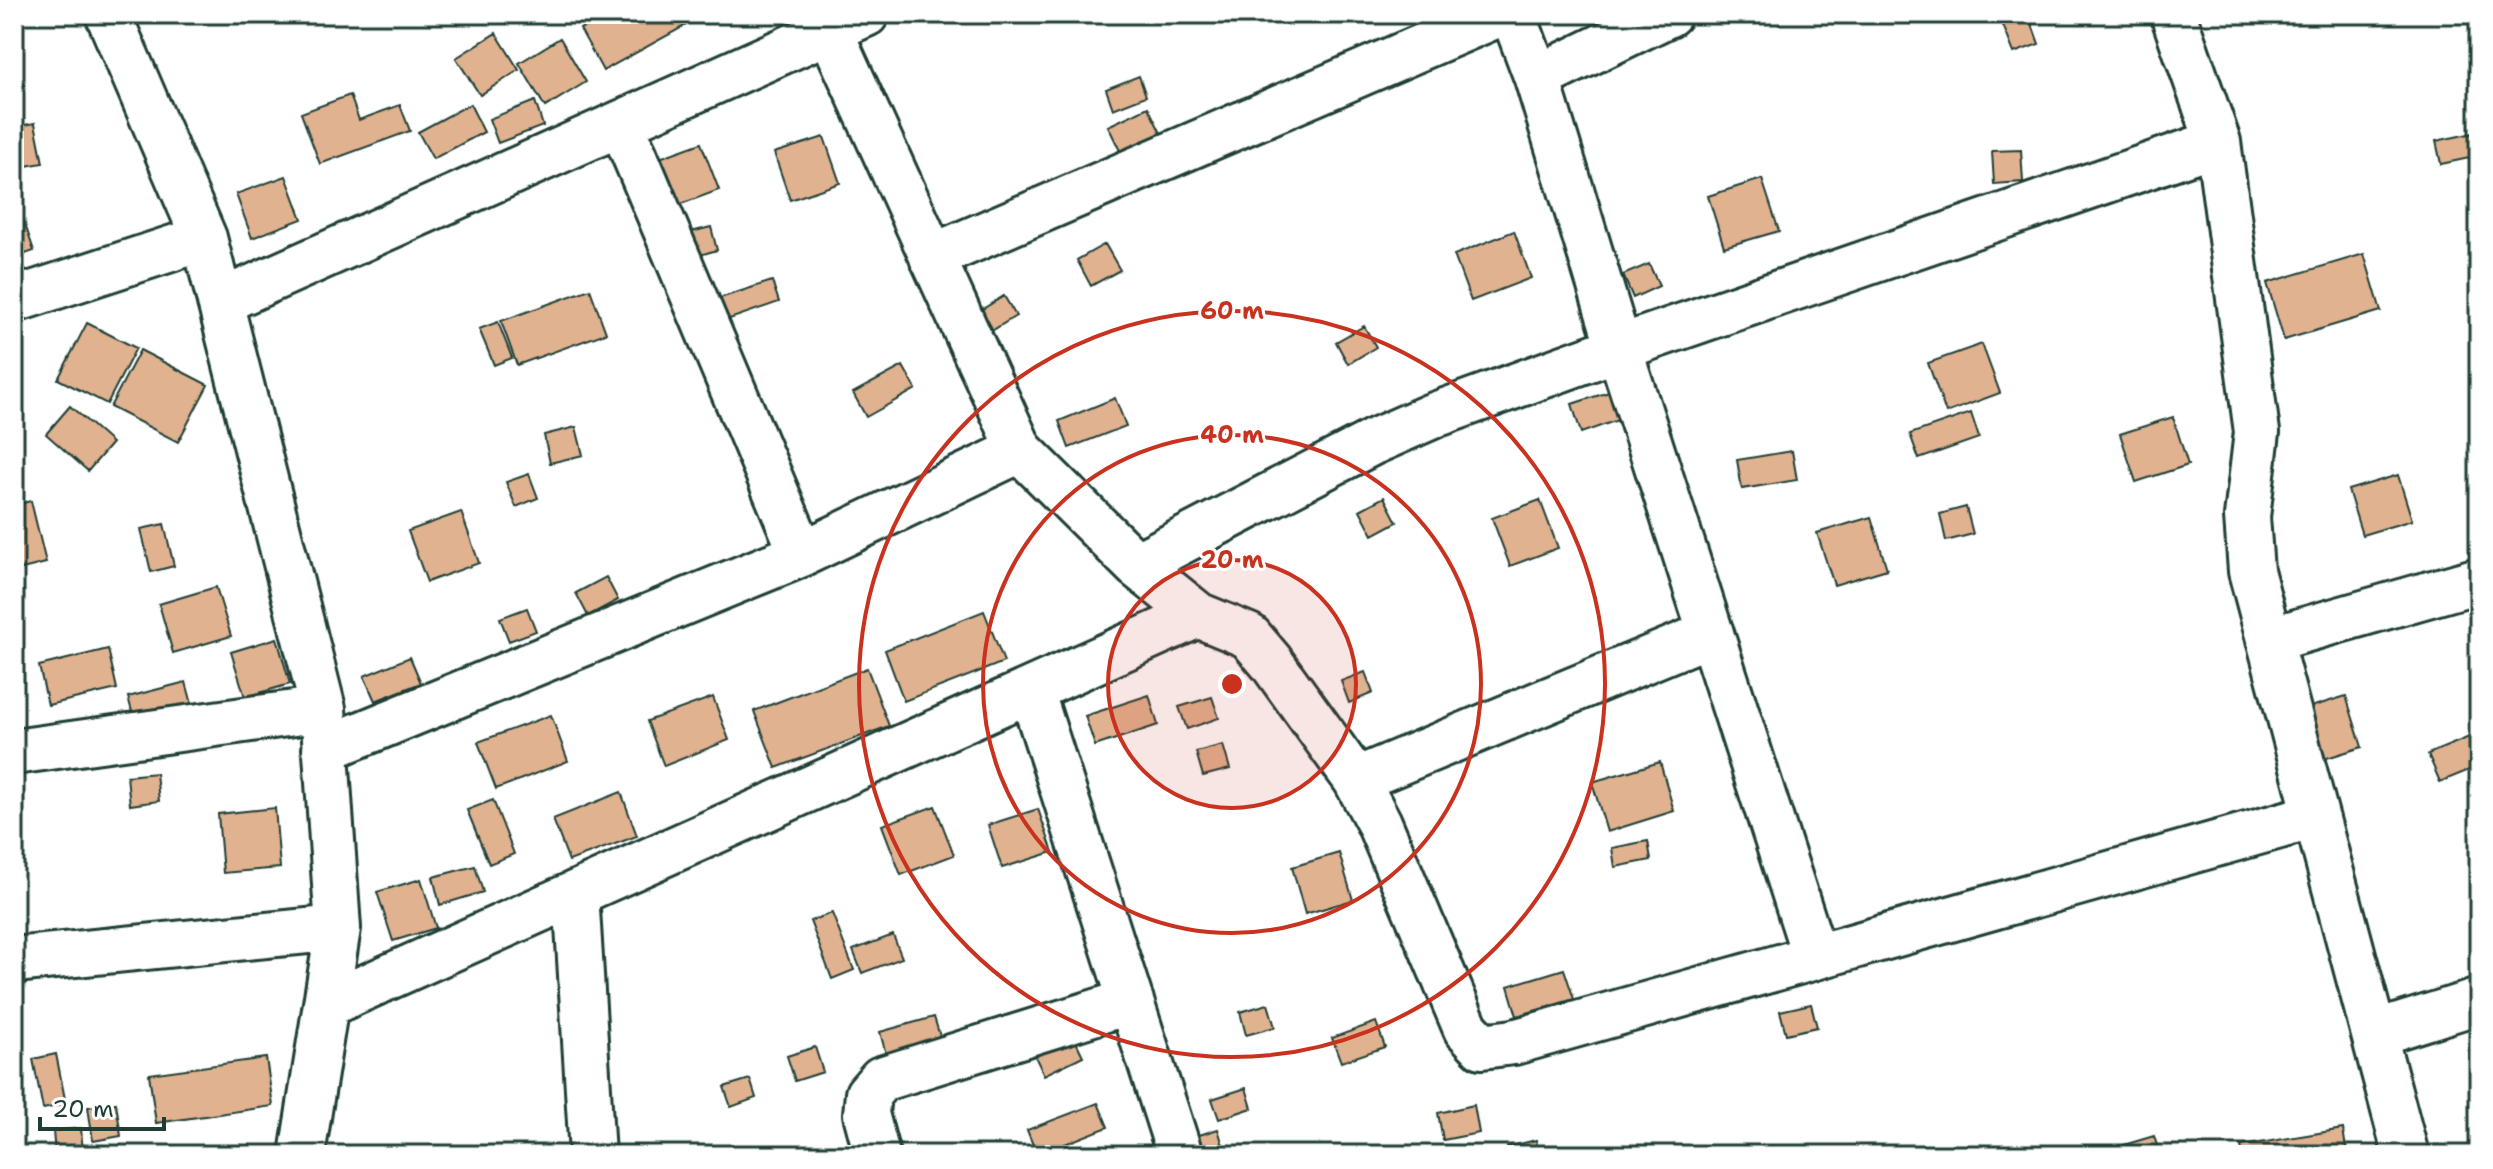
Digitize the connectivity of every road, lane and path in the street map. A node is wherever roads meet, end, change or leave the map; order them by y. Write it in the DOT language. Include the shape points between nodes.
graph roads {
  1 [pos="108,14"];
  2 [pos="1499,14"];
  3 [pos="1513,14"];
  4 [pos="1669,14"];
  5 [pos="2173,14"];
  6 [pos="819,26"];
  7 [pos="1537,78"];
  8 [pos="621,123"];
  9 [pos="2218,142"];
  10 [pos="204,238"];
  11 [pos="932,257"];
  12 [pos="14,300"];
  13 [pos="220,302"];
  14 [pos="1619,348"];
  15 [pos="1020,450"];
  16 [pos="802,554"];
  17 [pos="1136,565"];
  18 [pos="2479,580"];
  19 [pos="1198,615"];
  20 [pos="1711,633"];
  21 [pos="2269,640"];
  22 [pos="1031,690"];
  23 [pos="324,729"];
  24 [pos="14,752"];
  25 [pos="1356,780"];
  26 [pos="2315,816"];
  27 [pos="576,893"];
  28 [pos="338,928"];
  29 [pos="1815,957"];
  30 [pos="14,960"];
  31 [pos="1131,1001"];
  32 [pos="2479,1001"];
  33 [pos="326,1005"];
  34 [pos="2374,1034"];
  35 [pos="302,1155"];
  36 [pos="592,1155"];
  37 [pos="877,1155"];
  38 [pos="1180,1155"];
  39 [pos="2406,1155"];
  1 -- 10 [label="street"];
  2 -- 11 [label="street"];
  3 -- 7 [label="street"];
  4 -- 7 [label="street"];
  5 -- 9 [label="street"];
  6 -- 8 [label="street"];
  6 -- 11 [label="street"];
  7 -- 14 [label="street"];
  8 -- 13 [label="street"];
  8 -- 16 [label="street"];
  9 -- 14 [label="street"];
  9 -- 21 [label="street" via="2257,432 2247,517 2251,571"];
  10 -- 12 [label="street"];
  10 -- 13 [label="street"];
  11 -- 15 [label="street"];
  13 -- 23 [label="street"];
  14 -- 17 [label="street" via="1432,416"];
  14 -- 20 [label="street"];
  15 -- 16 [label="street"];
  15 -- 17 [label="street"];
  16 -- 23 [label="street"];
  17 -- 19 [label="street"];
  18 -- 21 [label="street"];
  19 -- 22 [label="street"];
  19 -- 25 [label="street" via="1249,636"];
  20 -- 25 [label="street"];
  20 -- 29 [label="street"];
  21 -- 26 [label="street"];
  22 -- 27 [label="street"];
  22 -- 31 [label="street"];
  23 -- 24 [label="street"];
  23 -- 28 [label="street"];
  25 -- 29 [label="street" via="1466,1029 1482,1046 1514,1042"];
  26 -- 29 [label="street"];
  26 -- 34 [label="street"];
  27 -- 33 [label="street"];
  27 -- 36 [label="street"];
  28 -- 30 [label="street"];
  28 -- 33 [label="street"];
  31 -- 37 [label="street" via="881,1079 868,1094 866,1114"];
  31 -- 38 [label="street"];
  32 -- 34 [label="street"];
  33 -- 35 [label="street"];
  34 -- 39 [label="street"];
}
